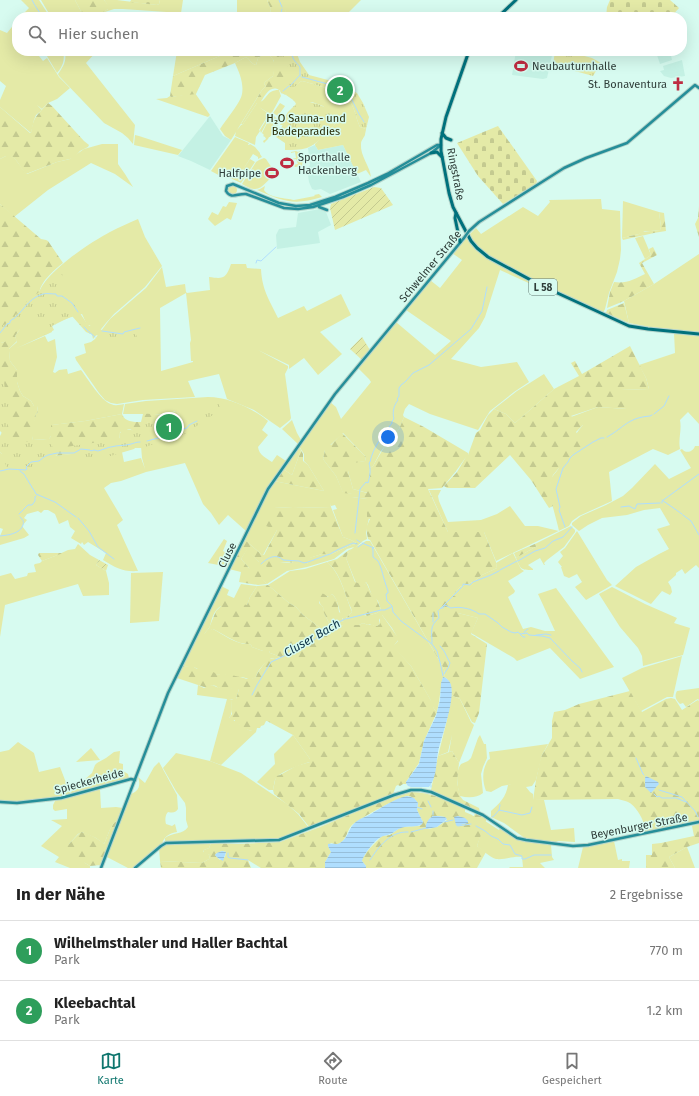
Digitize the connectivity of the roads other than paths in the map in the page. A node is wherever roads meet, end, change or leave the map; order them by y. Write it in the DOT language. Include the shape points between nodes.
graph roads {
  1 [pos="516,0"];
  2 [pos="503,12"];
  3 [pos="468,56"];
  4 [pos="699,88"];
  5 [pos="442,133"];
  6 [pos="451,140"];
  7 [pos="441,145"];
  8 [pos="431,153"];
  9 [pos="442,158"];
  10 [pos="380,179"];
  11 [pos="327,202"];
  12 [pos="317,206"];
  13 [pos="327,210"];
  14 [pos="456,213"];
  15 [pos="460,242"];
  16 [pos="699,334"];
  17 [pos="247,531"];
  18 [pos="135,780"];
  19 [pos="0,802"];
  20 [pos="699,822"];
  21 [pos="101,868"];
  22 [pos="134,868"];
  1 -- 2 [label="main road"];
  3 -- 5 [label="main road, Ringstraße / L 58"];
  4 -- 15 [label="main road, Schwelmer Straße, bridge" via="694,85 627,143 564,168 479,222"];
  5 -- 6 [label="main road"];
  5 -- 7 [label="main road, Ringstraße / L 58"];
  7 -- 8 [label="main road"];
  7 -- 9 [label="main road, Ringstraße / L 58"];
  7 -- 10 [label="main road"];
  8 -- 9 [label="main road" via="437,152"];
  8 -- 10 [label="main road"];
  9 -- 14 [label="main road, Ringstraße / L 58"];
  10 -- 11 [label="main road" via="366,188"];
  11 -- 12 [label="main road"];
  11 -- 12 [label="main road" via="291,206 234,184 228,185 226,190 231,196 246,194 288,208"];
  12 -- 13 [label="main road"];
  14 -- 15 [label="main road"];
  14 -- 16 [label="main road, Ringstraße / L 58" via="468,237 480,251 535,282 632,326"];
  15 -- 17 [label="main road, Schwelmer Straße" via="328,403 273,482"];
  17 -- 18 [label="main road, Cluse" via="168,692"];
  18 -- 19 [label="main road, Spieckerheide" via="61,798 17,803"];
  18 -- 21 [label="main road, Cluse"];
  20 -- 22 [label="main road, Beyenburger Straße" via="573,846 519,839 480,813 435,794 411,790 279,840 166,843"];
}
